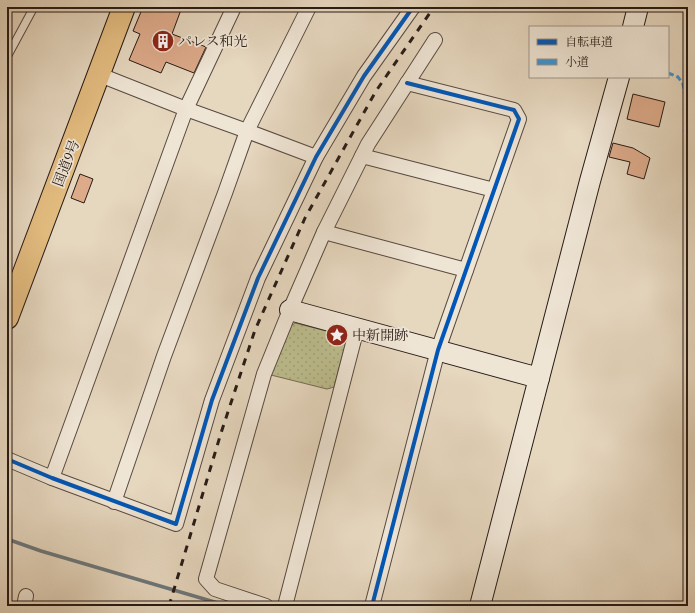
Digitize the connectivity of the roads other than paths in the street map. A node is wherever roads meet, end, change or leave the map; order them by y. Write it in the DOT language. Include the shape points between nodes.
graph roads {
  1 [pos="34,7"];
  2 [pos="124,7"];
  3 [pos="234,7"];
  4 [pos="309,7"];
  5 [pos="413,7"];
  6 [pos="638,7"];
  7 [pos="633,26"];
  8 [pos="436,40"];
  9 [pos="7,57"];
  10 [pos="100,75"];
  11 [pos="619,78"];
  12 [pos="406,83"];
  13 [pos="186,109"];
  14 [pos="247,130"];
  15 [pos="362,156"];
  16 [pos="316,157"];
  17 [pos="494,190"];
  18 [pos="324,232"];
  19 [pos="466,270"];
  20 [pos="290,310"];
  21 [pos="7,318"];
  22 [pos="357,328"];
  23 [pos="438,350"];
  24 [pos="539,378"];
  25 [pos="7,459"];
  26 [pos="52,478"];
  27 [pos="114,502"];
  28 [pos="266,606"];
  29 [pos="285,606"];
  30 [pos="372,606"];
  31 [pos="480,606"];
  1 -- 9 [label="lane"];
  2 -- 10 [label="highway, 国道9号"];
  3 -- 13 [label="street"];
  4 -- 14 [label="street"];
  5 -- 16 [label="street" via="364,76"];
  6 -- 7 [label="street"];
  8 -- 12 [label="street"];
  10 -- 13 [label="street"];
  10 -- 21 [label="highway, 国道9号"];
  11 -- 24 [label="street"];
  12 -- 15 [label="street"];
  12 -- 17 [label="street" via="514,110 519,119"];
  13 -- 14 [label="street"];
  13 -- 26 [label="street"];
  14 -- 16 [label="street"];
  14 -- 27 [label="street" via="164,356"];
  15 -- 17 [label="street"];
  15 -- 18 [label="street"];
  16 -- 27 [label="street" via="258,278 212,400 176,524"];
  17 -- 19 [label="street"];
  18 -- 19 [label="street"];
  18 -- 20 [label="street"];
  19 -- 23 [label="street"];
  20 -- 22 [label="street"];
  20 -- 28 [label="street" via="264,374 206,579 215,589"];
  22 -- 23 [label="street"];
  22 -- 29 [label="street"];
  23 -- 24 [label="street"];
  23 -- 30 [label="street"];
  24 -- 31 [label="street"];
  25 -- 26 [label="street"];
  26 -- 27 [label="street"];
}
